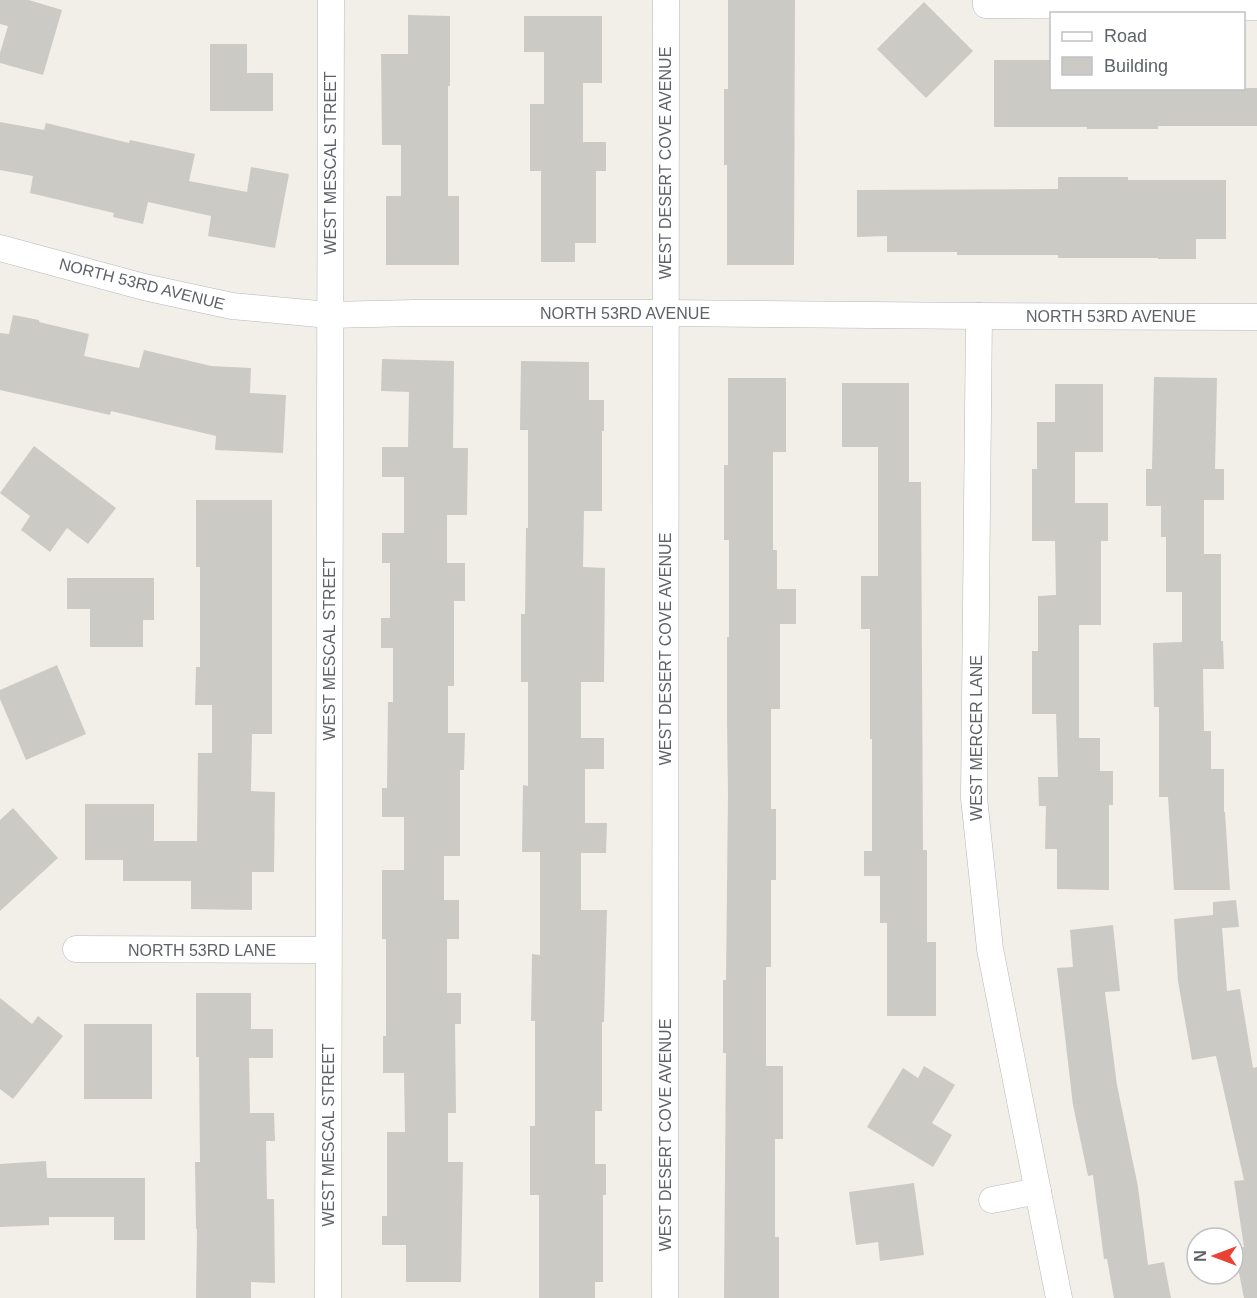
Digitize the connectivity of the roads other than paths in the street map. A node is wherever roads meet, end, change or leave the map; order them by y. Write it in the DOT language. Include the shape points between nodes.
graph roads {
  1 [pos="331,0"];
  2 [pos="666,0"];
  3 [pos="986,3"];
  4 [pos="1257,7"];
  5 [pos="0,248"];
  6 [pos="665,313"];
  7 [pos="329,315"];
  8 [pos="979,316"];
  9 [pos="1257,316"];
  10 [pos="76,949"];
  11 [pos="328,950"];
  12 [pos="1038,1191"];
  13 [pos="992,1200"];
  14 [pos="328,1298"];
  15 [pos="665,1298"];
  16 [pos="1059,1298"];
  1 -- 7 [label="street, WEST MESCAL STREET"];
  2 -- 6 [label="street, WEST DESERT COVE AVENUE"];
  3 -- 4 [label="street"];
  5 -- 7 [label="street, NORTH 53RD AVENUE" via="232,306"];
  6 -- 7 [label="street, NORTH 53RD AVENUE"];
  6 -- 8 [label="street, NORTH 53RD AVENUE"];
  6 -- 15 [label="street, WEST DESERT COVE AVENUE"];
  7 -- 11 [label="street, WEST MESCAL STREET"];
  8 -- 9 [label="street, NORTH 53RD AVENUE"];
  8 -- 12 [label="street, WEST MERCER LANE" via="974,798 990,949"];
  10 -- 11 [label="street, NORTH 53RD LANE"];
  11 -- 14 [label="street, WEST MESCAL STREET"];
  12 -- 13 [label="street"];
  12 -- 16 [label="street, WEST MERCER LANE"];
}
